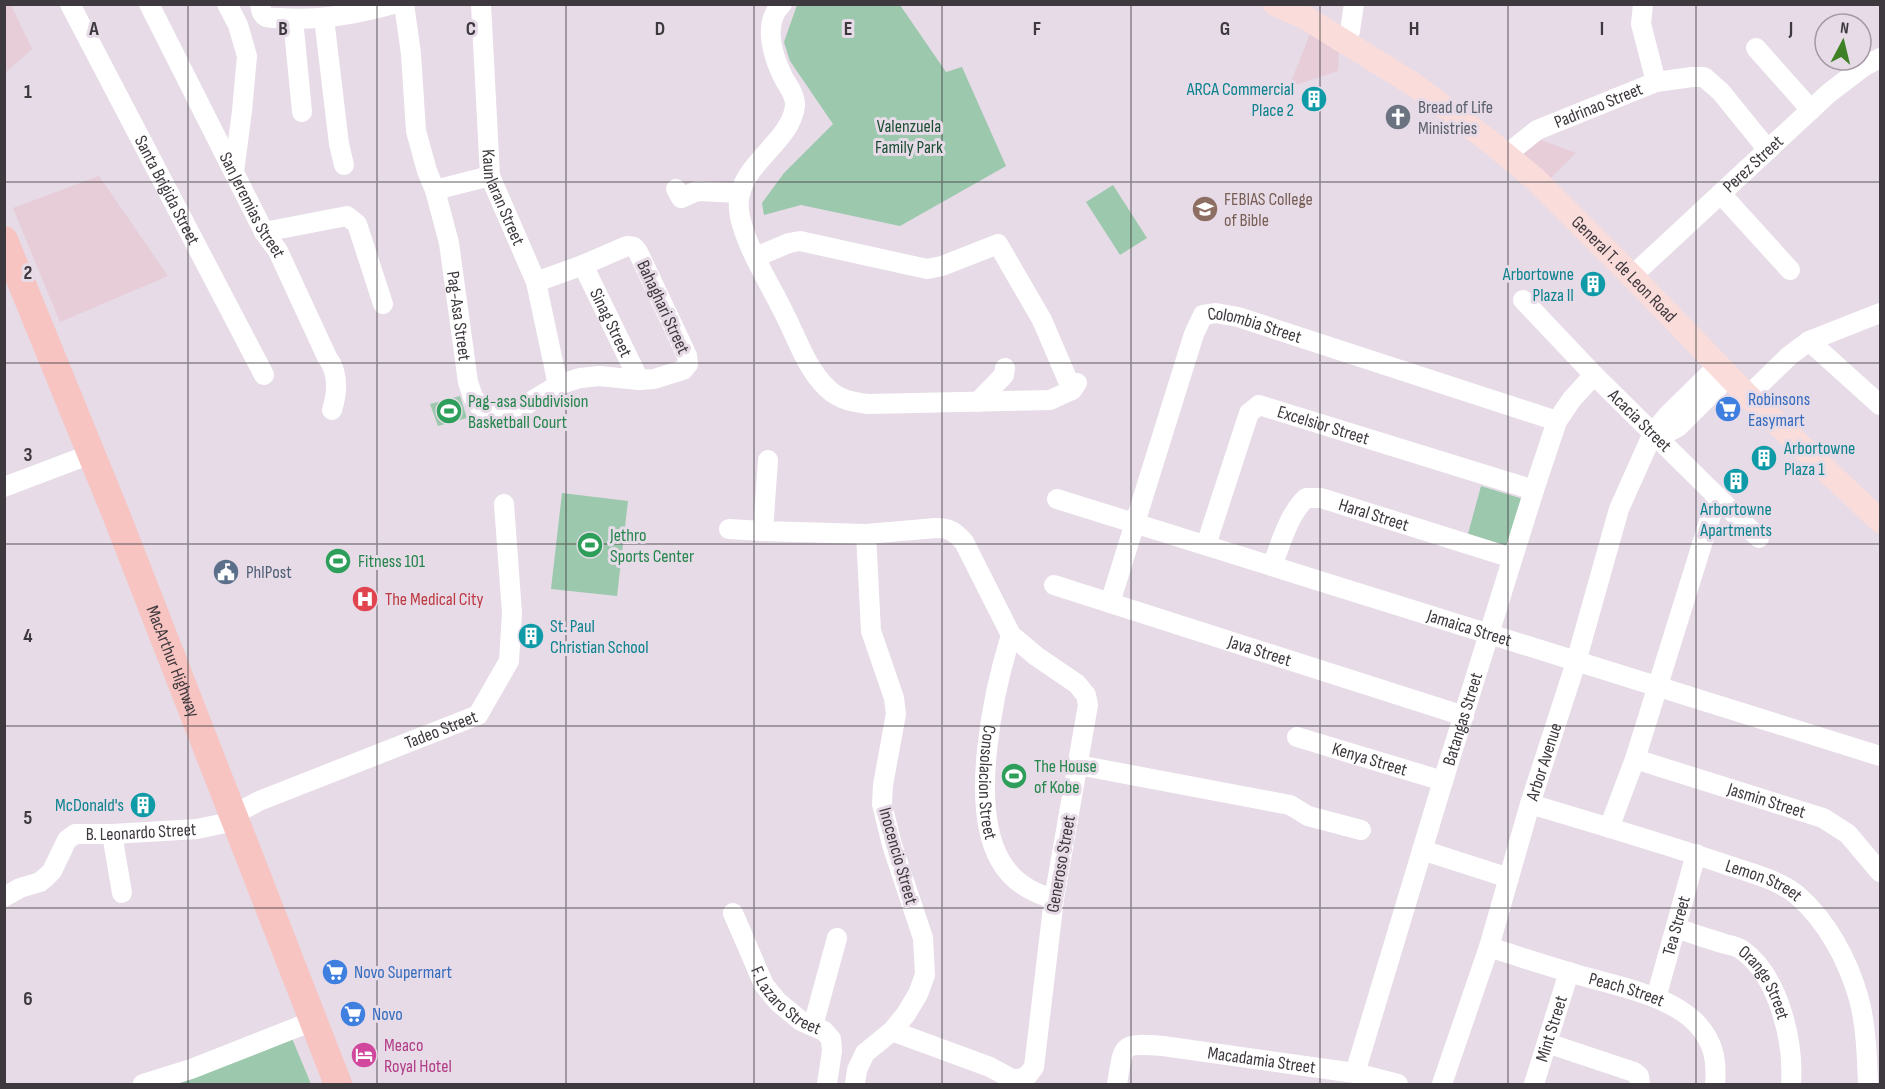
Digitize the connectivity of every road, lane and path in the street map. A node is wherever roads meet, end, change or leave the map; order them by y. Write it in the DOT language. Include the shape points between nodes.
graph roads {
  1 [pos="70,4"];
  2 [pos="149,4"];
  3 [pos="227,4"];
  4 [pos="260,4"];
  5 [pos="393,4"];
  6 [pos="404,4"];
  7 [pos="481,4"];
  8 [pos="1275,4"];
  9 [pos="1353,4"];
  10 [pos="1642,4"];
  11 [pos="779,6"];
  12 [pos="367,8"];
  13 [pos="324,18"];
  14 [pos="293,19"];
  15 [pos="1345,43"];
  16 [pos="1756,48"];
  17 [pos="1881,58"];
  18 [pos="1656,82"];
  19 [pos="1811,110"];
  20 [pos="302,112"];
  21 [pos="1768,150"];
  22 [pos="1506,155"];
  23 [pos="344,165"];
  24 [pos="234,172"];
  25 [pos="490,176"];
  26 [pos="676,189"];
  27 [pos="435,190"];
  28 [pos="740,193"];
  29 [pos="1721,194"];
  30 [pos="264,232"];
  31 [pos="4,240"];
  32 [pos="756,257"];
  33 [pos="583,265"];
  34 [pos="1790,270"];
  35 [pos="1632,276"];
  36 [pos="536,282"];
  37 [pos="1523,300"];
  38 [pos="383,304"];
  39 [pos="1879,315"];
  40 [pos="1809,340"];
  41 [pos="688,364"];
  42 [pos="1005,368"];
  43 [pos="264,375"];
  44 [pos="1594,375"];
  45 [pos="1718,376"];
  46 [pos="639,380"];
  47 [pos="558,385"];
  48 [pos="1748,396"];
  49 [pos="978,402"];
  50 [pos="1881,405"];
  51 [pos="332,410"];
  52 [pos="1557,421"];
  53 [pos="1654,438"];
  54 [pos="92,454"];
  55 [pos="768,460"];
  56 [pos="4,487"];
  57 [pos="1534,490"];
  58 [pos="1717,496"];
  59 [pos="1057,499"];
  60 [pos="504,504"];
  61 [pos="1881,521"];
  62 [pos="1135,523"];
  63 [pos="729,529"];
  64 [pos="764,531"];
  65 [pos="866,534"];
  66 [pos="1759,538"];
  67 [pos="1206,545"];
  68 [pos="1512,558"];
  69 [pos="1272,566"];
  70 [pos="1054,585"];
  71 [pos="1110,603"];
  72 [pos="1011,635"];
  73 [pos="1489,635"];
  74 [pos="1576,662"];
  75 [pos="1658,686"];
  76 [pos="1464,716"];
  77 [pos="1297,737"];
  78 [pos="1878,753"];
  79 [pos="1635,759"];
  80 [pos="1078,765"];
  81 [pos="1443,782"];
  82 [pos="1530,804"];
  83 [pos="234,818"];
  84 [pos="1609,828"];
  85 [pos="1361,830"];
  86 [pos="112,834"];
  87 [pos="1422,850"];
  88 [pos="1696,854"];
  89 [pos="1881,872"];
  90 [pos="1509,878"];
  91 [pos="122,893"];
  92 [pos="4,897"];
  93 [pos="1054,899"];
  94 [pos="733,913"];
  95 [pos="1676,928"];
  96 [pos="837,938"];
  97 [pos="1489,947"];
  98 [pos="1569,972"];
  99 [pos="1656,998"];
  100 [pos="313,1021"];
  101 [pos="813,1026"];
  102 [pos="892,1031"];
  103 [pos="1546,1043"];
  104 [pos="1355,1073"];
  105 [pos="143,1084"];
  106 [pos="338,1084"];
  107 [pos="827,1084"];
  108 [pos="855,1084"];
  109 [pos="1116,1084"];
  110 [pos="1398,1084"];
  111 [pos="1442,1084"];
  112 [pos="1534,1084"];
  113 [pos="1640,1084"];
  114 [pos="1715,1084"];
  115 [pos="1791,1084"];
  116 [pos="1868,1084"];
  1 -- 43 [label="street, Santa Brigida Street"];
  2 -- 24 [label="street, San Jeremias Street"];
  3 -- 24 [label="street" via="247,56"];
  4 -- 14 [label="street" via="267,17"];
  5 -- 12 [label="street"];
  6 -- 27 [label="street, Pag-Asa Street" via="416,131"];
  7 -- 25 [label="street, Kaunlaran Street"];
  8 -- 15 [label="main road, General T. de Leon Road"];
  9 -- 15 [label="street"];
  10 -- 18 [label="street, Padrinao Street" via="1641,24"];
  11 -- 28 [label="street" via="771,36 773,51 795,104 792,120 751,170"];
  12 -- 13 [label="street"];
  13 -- 14 [label="street"];
  13 -- 23 [label="street"];
  14 -- 20 [label="street"];
  15 -- 22 [label="main road, General T. de Leon Road" via="1413,84"];
  16 -- 19 [label="street"];
  17 -- 19 [label="street, Perez Street" via="1846,79"];
  18 -- 21 [label="street" via="1704,77"];
  18 -- 22 [label="street, Padrinao Street" via="1537,130"];
  19 -- 21 [label="street, Perez Street"];
  21 -- 29 [label="street, Perez Street"];
  22 -- 35 [label="main road, General T. de Leon Road"];
  24 -- 30 [label="street, San Jeremias Street"];
  25 -- 27 [label="street"];
  25 -- 36 [label="street, Kaunlaran Street"];
  26 -- 28 [label="street" via="681,198 697,190"];
  27 -- 47 [label="street, Pag-Asa Street" via="448,243 473,397 481,408 502,416"];
  28 -- 32 [label="street" via="740,216"];
  29 -- 34 [label="street"];
  29 -- 35 [label="street, Perez Street"];
  30 -- 38 [label="street" via="347,216 354,220"];
  30 -- 51 [label="street, San Jeremias Street" via="278,251 334,369 337,384"];
  31 -- 54 [label="highway, MacArthur Highway"];
  32 -- 49 [label="street" via="811,369 842,400 868,404"];
  32 -- 49 [label="street" via="800,241 927,268 942,267 998,244 1074,386 1050,400"];
  33 -- 36 [label="street, Bahaghari Street"];
  33 -- 41 [label="street, Bahaghari Street" via="627,246 634,247"];
  33 -- 46 [label="street, Sinag Street"];
  35 -- 45 [label="main road, General T. de Leon Road"];
  36 -- 47 [label="street, Kaunlaran Street"];
  37 -- 44 [label="street, Acacia Street"];
  39 -- 40 [label="street"];
  40 -- 48 [label="street"];
  40 -- 50 [label="street"];
  41 -- 46 [label="street, Pag-Asa Street" via="683,370"];
  42 -- 49 [label="street" via="1004,375"];
  44 -- 52 [label="street, Batangas Street"];
  44 -- 53 [label="street, Acacia Street"];
  45 -- 48 [label="main road, General T. de Leon Road"];
  45 -- 53 [label="street, Arbor Avenue" via="1678,427"];
  46 -- 47 [label="street, Pag-Asa Street" via="599,376"];
  48 -- 61 [label="main road, General T. de Leon Road"];
  52 -- 57 [label="street, Batangas Street"];
  52 -- 62 [label="street, Colombia Street" via="1238,317 1203,315"];
  53 -- 58 [label="street, Acacia Street"];
  53 -- 74 [label="street, Arbor Avenue" via="1619,509"];
  54 -- 56 [label="street"];
  54 -- 83 [label="highway, MacArthur Highway"];
  55 -- 64 [label="street"];
  57 -- 67 [label="street, Excelsior Street" via="1259,405 1249,413"];
  57 -- 68 [label="street, Batangas Street"];
  58 -- 66 [label="street, Acacia Street"];
  58 -- 75 [label="street"];
  59 -- 62 [label="street, Jamaica Street"];
  60 -- 83 [label="street, Tadeo Street" via="512,613 509,661 478,715 259,801"];
  62 -- 67 [label="street, Jamaica Street"];
  62 -- 71 [label="street, Colombia Street"];
  63 -- 64 [label="street, Generoso Street"];
  64 -- 65 [label="street, Generoso Street"];
  65 -- 72 [label="street, Generoso Street" via="936,528 955,532 964,542"];
  65 -- 102 [label="street, Inocencio Street" via="871,631 896,714 882,804 925,955 925,975 918,994"];
  67 -- 69 [label="street, Jamaica Street"];
  68 -- 69 [label="street, Haral Street" via="1321,498 1306,498 1299,504"];
  68 -- 73 [label="street, Batangas Street"];
  69 -- 73 [label="street, Jamaica Street"];
  70 -- 71 [label="street, Java Street"];
  71 -- 76 [label="street, Java Street"];
  72 -- 80 [label="street, Generoso Street" via="1086,694 1088,705"];
  72 -- 93 [label="street, Consolacion Street" via="990,719 988,828 1000,861 1016,880"];
  73 -- 74 [label="street, Jamaica Street"];
  73 -- 76 [label="street, Batangas Street"];
  74 -- 75 [label="street, Jamaica Street"];
  74 -- 82 [label="street, Arbor Avenue"];
  75 -- 78 [label="street, Jamaica Street"];
  75 -- 79 [label="street"];
  76 -- 81 [label="street, Batangas Street"];
  77 -- 81 [label="street, Kenya Street"];
  79 -- 84 [label="street"];
  79 -- 89 [label="street, Jasmin Street" via="1823,818 1848,834"];
  80 -- 85 [label="street" via="1290,805 1308,816"];
  80 -- 93 [label="street, Generoso Street"];
  81 -- 87 [label="street, Batangas Street"];
  82 -- 84 [label="street, Lemon Street"];
  82 -- 90 [label="street, Arbor Avenue"];
  83 -- 86 [label="street, B. Leonardo Street" via="196,829"];
  83 -- 100 [label="highway, MacArthur Highway"];
  84 -- 88 [label="street, Lemon Street"];
  86 -- 91 [label="street"];
  86 -- 92 [label="street, B. Leonardo Street" via="75,834 67,840 46,877"];
  87 -- 90 [label="street"];
  87 -- 104 [label="street, Batangas Street"];
  88 -- 95 [label="street, Tea Street"];
  88 -- 116 [label="street, Lemon Street" via="1771,880 1794,892 1816,913 1834,939 1859,999"];
  90 -- 97 [label="street, Arbor Avenue"];
  93 -- 102 [label="street, Generoso Street" via="1034,1066 1028,1075 1012,1079"];
  94 -- 101 [label="street, F. Lazaro Street" via="764,985 778,1002"];
  95 -- 99 [label="street, Tea Street"];
  95 -- 115 [label="street, Orange Street" via="1741,949 1772,985 1789,1043"];
  96 -- 101 [label="street"];
  97 -- 98 [label="street, Peach Street"];
  97 -- 111 [label="street, Arbor Avenue"];
  98 -- 99 [label="street, Peach Street"];
  98 -- 103 [label="street, Mint Street"];
  99 -- 114 [label="street, Peach Street" via="1697,1025 1716,1061"];
  100 -- 105 [label="street"];
  100 -- 106 [label="highway, MacArthur Highway"];
  101 -- 107 [label="street, F. Lazaro Street" via="831,1039"];
  102 -- 108 [label="street, Inocencio Street" via="865,1053"];
  103 -- 112 [label="street, Mint Street"];
  103 -- 113 [label="street" via="1634,1072"];
  104 -- 109 [label="street, Macadamia Street" via="1137,1044 1124,1050"];
  104 -- 110 [label="street, Macadamia Street"];
}
